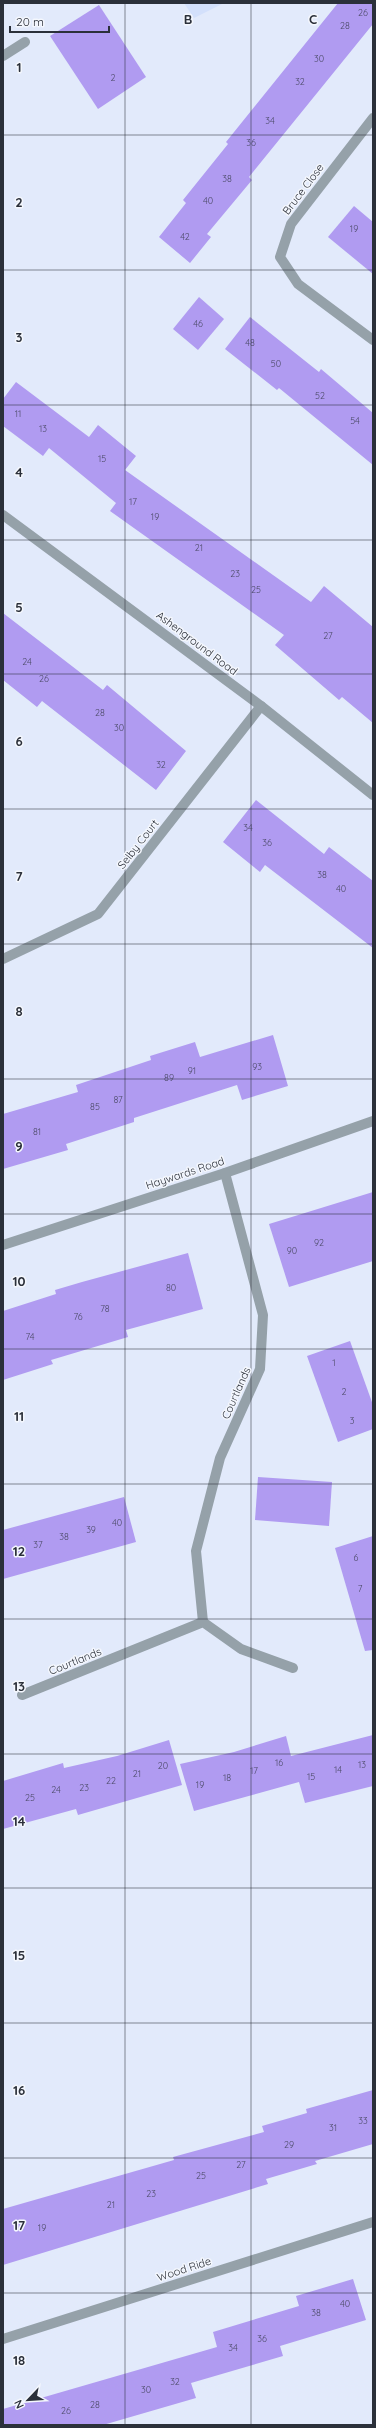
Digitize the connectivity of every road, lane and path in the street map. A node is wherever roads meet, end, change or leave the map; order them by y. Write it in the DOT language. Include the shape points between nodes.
graph roads {
  1 [pos="26,42"];
  2 [pos="3,56"];
  3 [pos="373,118"];
  4 [pos="373,340"];
  5 [pos="3,515"];
  6 [pos="261,706"];
  7 [pos="373,795"];
  8 [pos="3,959"];
  9 [pos="373,1121"];
  10 [pos="225,1173"];
  11 [pos="3,1245"];
  12 [pos="203,1622"];
  13 [pos="293,1668"];
  14 [pos="22,1695"];
  15 [pos="373,2222"];
  16 [pos="3,2339"];
  1 -- 2 [label="street"];
  3 -- 4 [label="street, Bruce Close" via="292,224 280,257 298,284"];
  5 -- 6 [label="street, Ashenground Road"];
  6 -- 7 [label="street, Ashenground Road"];
  6 -- 8 [label="street, Selby Court" via="98,914"];
  9 -- 10 [label="street, Haywards Road"];
  10 -- 11 [label="street, Haywards Road"];
  10 -- 12 [label="street, Courtlands" via="263,1315 260,1369 220,1458 196,1551"];
  12 -- 13 [label="street" via="241,1649"];
  12 -- 14 [label="street, Courtlands"];
  15 -- 16 [label="street, Wood Ride"];
}
